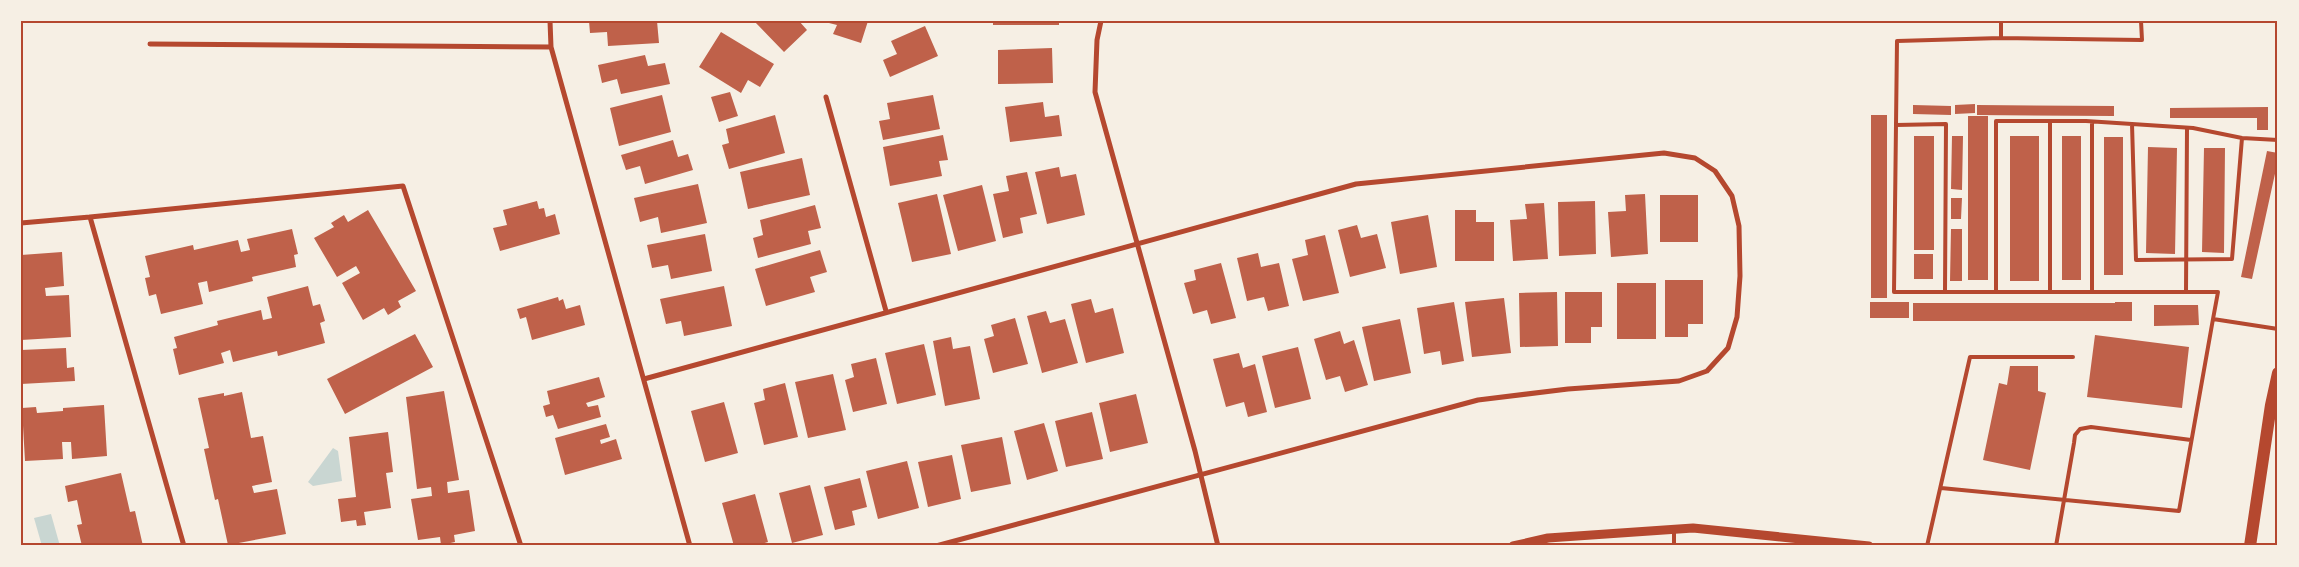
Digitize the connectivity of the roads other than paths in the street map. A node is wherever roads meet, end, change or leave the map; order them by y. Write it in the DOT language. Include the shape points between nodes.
graph roads {
  1 [pos="550,21"];
  2 [pos="1101,21"];
  3 [pos="2001,21"];
  4 [pos="2141,21"];
  5 [pos="2001,38"];
  6 [pos="150,44"];
  7 [pos="551,47"];
  8 [pos="826,97"];
  9 [pos="2050,121"];
  10 [pos="2092,122"];
  11 [pos="2132,124"];
  12 [pos="1896,125"];
  13 [pos="2187,128"];
  14 [pos="2242,138"];
  15 [pos="2278,140"];
  16 [pos="90,217"];
  17 [pos="21,223"];
  18 [pos="1136,244"];
  19 [pos="2186,259"];
  20 [pos="1945,292"];
  21 [pos="1996,292"];
  22 [pos="2050,292"];
  23 [pos="2092,292"];
  24 [pos="2186,292"];
  25 [pos="886,311"];
  26 [pos="2213,319"];
  27 [pos="2278,329"];
  28 [pos="2073,357"];
  29 [pos="2278,373"];
  30 [pos="644,379"];
  31 [pos="2191,440"];
  32 [pos="1201,474"];
  33 [pos="1941,488"];
  34 [pos="2064,500"];
  35 [pos="1674,529"];
  36 [pos="1800,542"];
  37 [pos="184,546"];
  38 [pos="521,546"];
  39 [pos="690,546"];
  40 [pos="936,546"];
  41 [pos="1218,546"];
  42 [pos="1513,546"];
  43 [pos="1674,546"];
  44 [pos="1869,546"];
  45 [pos="1926,546"];
  46 [pos="2056,546"];
  47 [pos="2250,546"];
  1 -- 7 [label="street"];
  2 -- 18 [label="street" via="1095,92"];
  3 -- 5 [label="lane"];
  4 -- 5 [label="lane" via="2142,40"];
  5 -- 12 [label="lane" via="1896,41"];
  6 -- 7 [label="street"];
  7 -- 30 [label="street"];
  8 -- 25 [label="street"];
  9 -- 10 [label="lane"];
  9 -- 21 [label="lane" via="1996,121"];
  9 -- 22 [label="lane"];
  10 -- 11 [label="lane"];
  10 -- 23 [label="lane"];
  11 -- 13 [label="lane"];
  11 -- 19 [label="lane" via="2136,260"];
  12 -- 20 [label="lane" via="1894,292"];
  12 -- 20 [label="lane" via="1946,124"];
  13 -- 14 [label="lane"];
  13 -- 19 [label="lane"];
  14 -- 15 [label="lane"];
  14 -- 19 [label="lane" via="2232,259"];
  16 -- 17 [label="street"];
  16 -- 37 [label="street"];
  16 -- 38 [label="street" via="403,186"];
  18 -- 25 [label="street"];
  18 -- 32 [label="street"];
  18 -- 32 [label="street" via="1356,184 1664,153 1695,158 1715,171 1732,196 1739,226 1738,317 1728,348 1707,371 1679,382 1568,389 1478,400"];
  19 -- 24 [label="lane"];
  20 -- 21 [label="lane"];
  21 -- 22 [label="lane"];
  22 -- 23 [label="lane"];
  23 -- 24 [label="lane"];
  24 -- 26 [label="lane" via="2218,292"];
  25 -- 30 [label="street"];
  26 -- 27 [label="lane"];
  26 -- 31 [label="lane"];
  28 -- 33 [label="lane" via="1970,357"];
  29 -- 47 [label="main road"];
  30 -- 39 [label="street"];
  31 -- 34 [label="lane" via="2091,427 2080,429 2075,435"];
  31 -- 34 [label="lane" via="2179,511"];
  32 -- 40 [label="street"];
  32 -- 41 [label="street"];
  33 -- 34 [label="lane"];
  33 -- 45 [label="lane"];
  34 -- 46 [label="lane"];
  35 -- 36 [label="street" via="1693,528"];
  35 -- 42 [label="street" via="1548,538"];
  35 -- 43 [label="lane"];
  36 -- 44 [label="street"];
}
